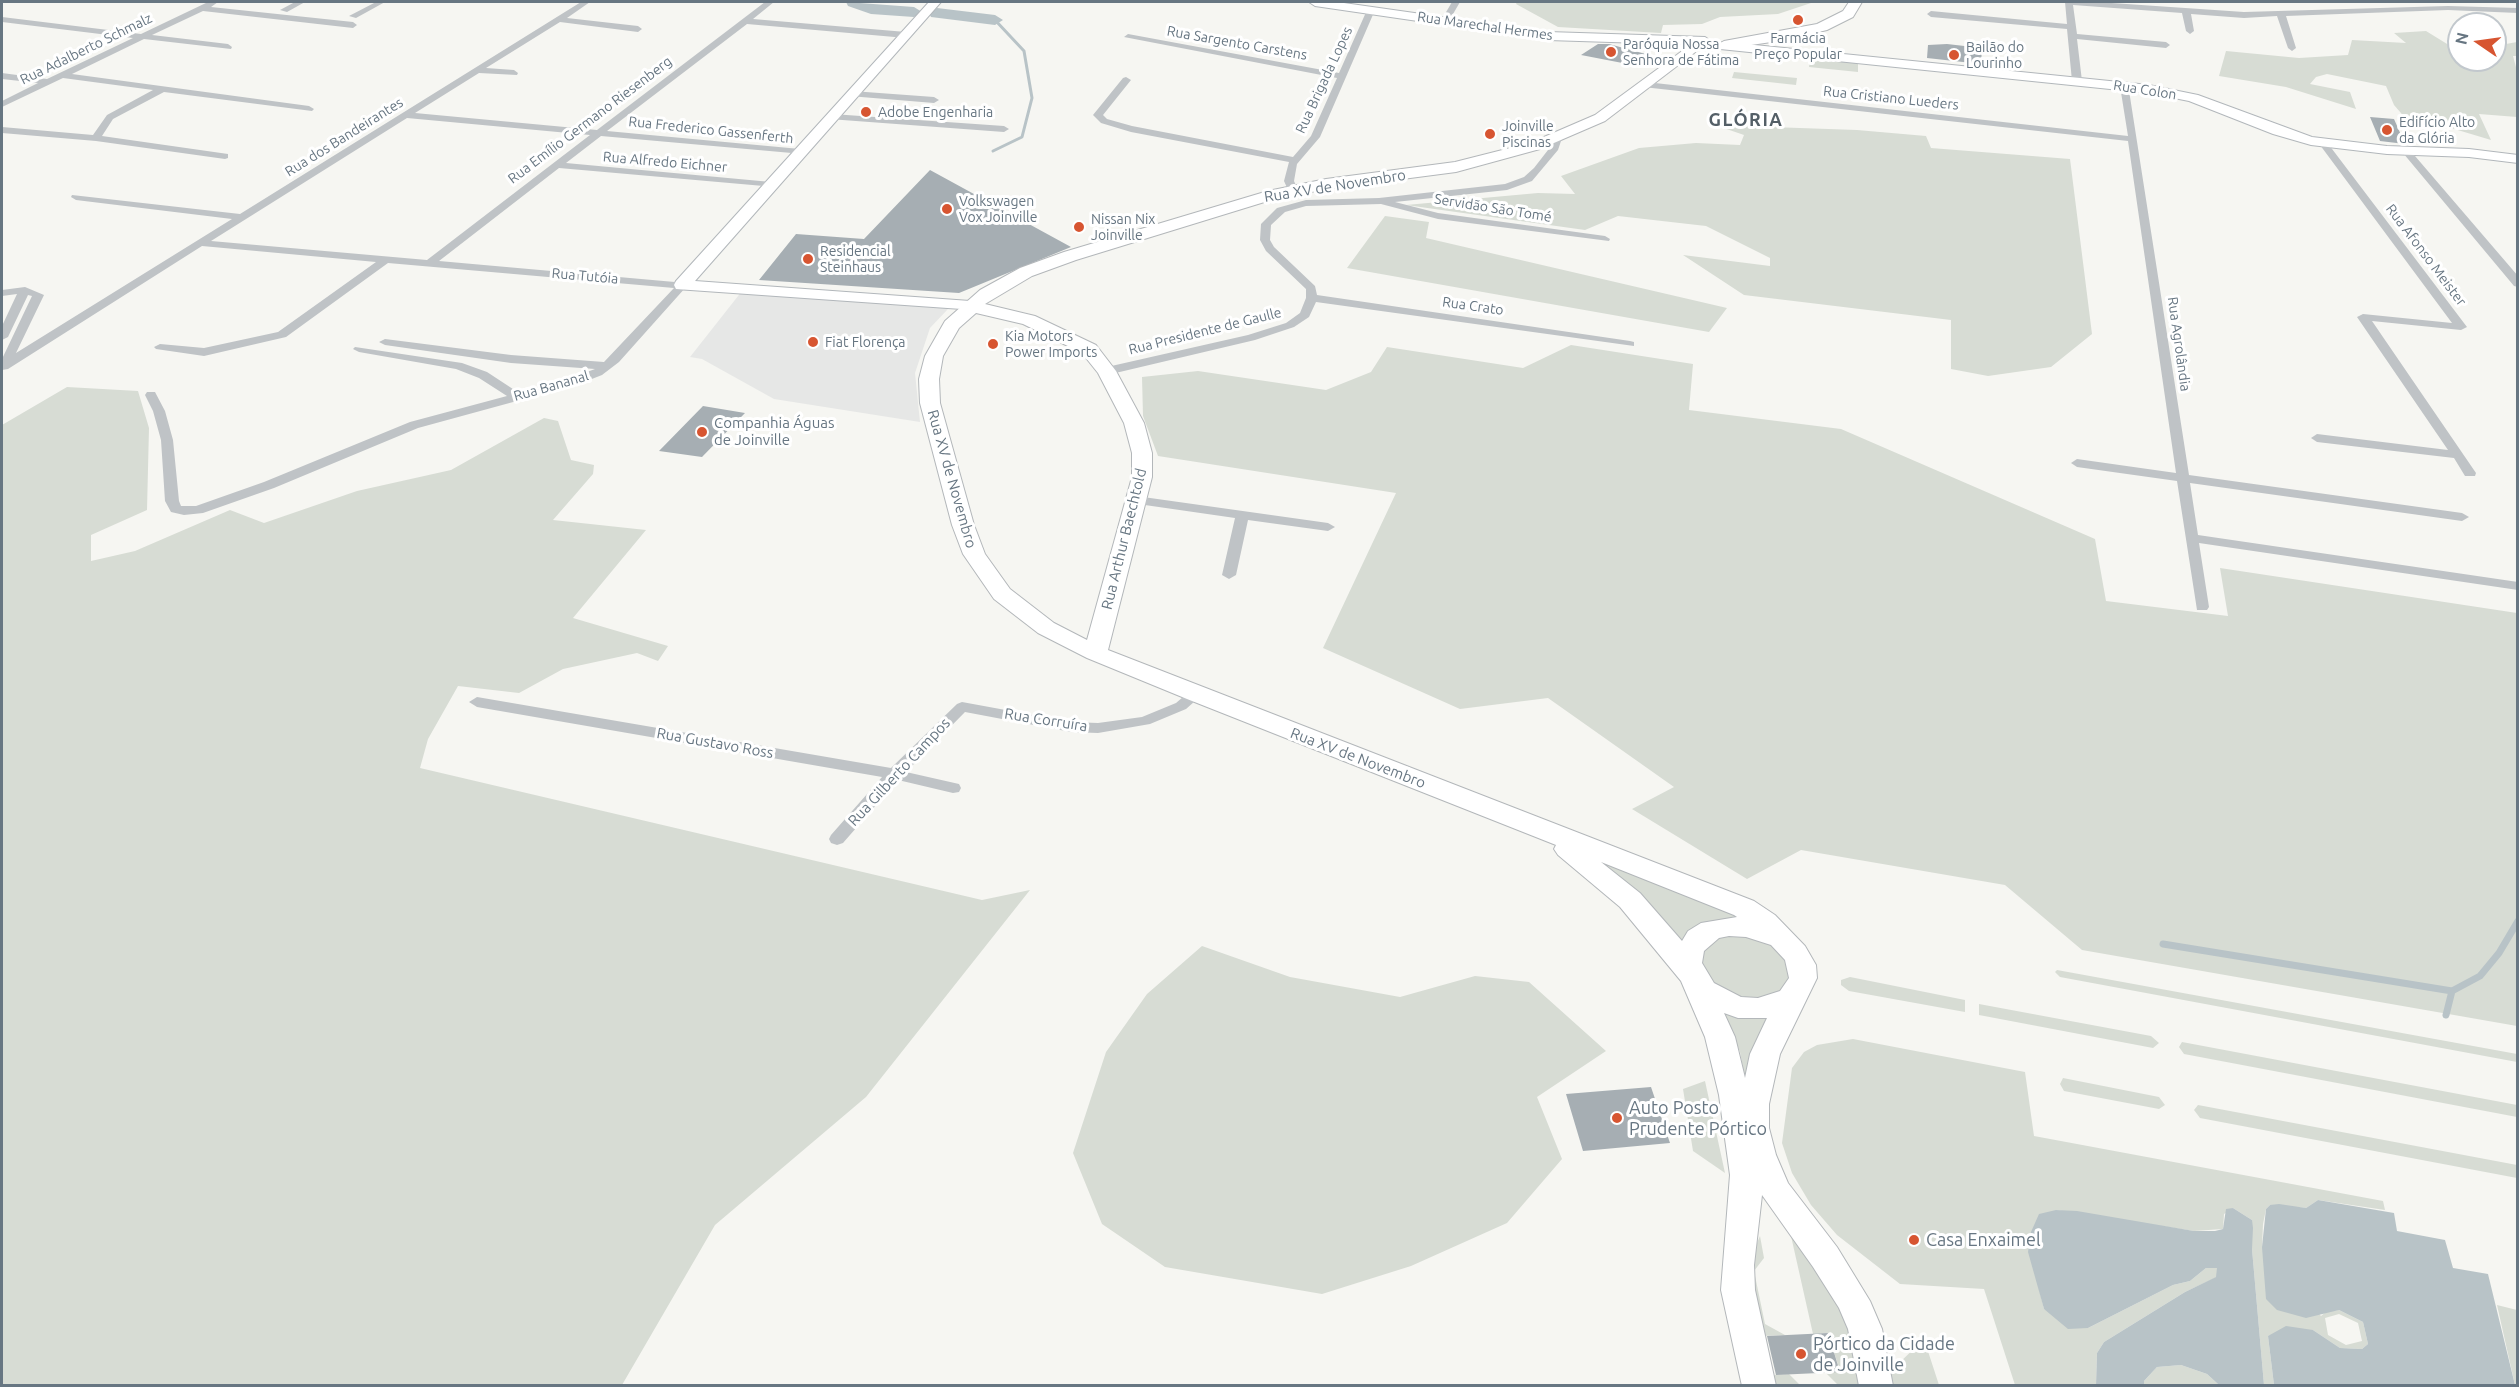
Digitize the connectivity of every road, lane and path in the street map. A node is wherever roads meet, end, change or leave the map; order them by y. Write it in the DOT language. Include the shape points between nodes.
graph roads {
  1 [pos="214,2"];
  2 [pos="301,2"];
  3 [pos="381,2"];
  4 [pos="586,2"];
  5 [pos="770,2"];
  6 [pos="936,2"];
  7 [pos="1316,2"];
  8 [pos="1456,2"];
  9 [pos="1855,2"];
  10 [pos="2069,2"];
  11 [pos="1342,4"];
  12 [pos="201,8"];
  13 [pos="284,10"];
  14 [pos="1371,10"];
  15 [pos="2517,11"];
  16 [pos="2186,12"];
  17 [pos="1931,14"];
  18 [pos="2281,15"];
  19 [pos="2,18"];
  20 [pos="558,19"];
  21 [pos="1446,20"];
  22 [pos="744,21"];
  23 [pos="639,29"];
  24 [pos="2072,31"];
  25 [pos="2190,32"];
  26 [pos="906,35"];
  27 [pos="143,36"];
  28 [pos="1128,37"];
  29 [pos="1762,45"];
  30 [pos="2166,45"];
  31 [pos="1711,46"];
  32 [pos="228,47"];
  33 [pos="2292,48"];
  34 [pos="1669,67"];
  35 [pos="477,70"];
  36 [pos="514,73"];
  37 [pos="61,75"];
  38 [pos="2,76"];
  39 [pos="1341,76"];
  40 [pos="1126,80"];
  41 [pos="2077,81"];
  42 [pos="48,82"];
  43 [pos="1646,85"];
  44 [pos="2125,86"];
  45 [pos="163,89"];
  46 [pos="852,94"];
  47 [pos="934,99"];
  48 [pos="2,104"];
  49 [pos="309,109"];
  50 [pos="405,115"];
  51 [pos="832,117"];
  52 [pos="1004,129"];
  53 [pos="2,130"];
  54 [pos="599,132"];
  55 [pos="96,138"];
  56 [pos="1557,138"];
  57 [pos="2133,139"];
  58 [pos="2323,143"];
  59 [pos="2406,151"];
  60 [pos="800,152"];
  61 [pos="225,156"];
  62 [pos="2517,159"];
  63 [pos="1296,160"];
  64 [pos="556,165"];
  65 [pos="771,185"];
  66 [pos="1293,190"];
  67 [pos="76,197"];
  68 [pos="1379,201"];
  69 [pos="242,217"];
  70 [pos="1605,240"];
  71 [pos="200,243"];
  72 [pos="386,259"];
  73 [pos="429,263"];
  74 [pos="2517,284"];
  75 [pos="682,285"];
  76 [pos="25,290"];
  77 [pos="2,293"];
  78 [pos="1312,298"];
  79 [pos="970,306"];
  80 [pos="2,337"];
  81 [pos="385,342"];
  82 [pos="1630,344"];
  83 [pos="160,347"];
  84 [pos="359,349"];
  85 [pos="607,366"];
  86 [pos="2,368"];
  87 [pos="1107,371"];
  88 [pos="151,395"];
  89 [pos="517,396"];
  90 [pos="2317,438"];
  91 [pos="2458,455"];
  92 [pos="2077,463"];
  93 [pos="2470,473"];
  94 [pos="2183,477"];
  95 [pos="1136,500"];
  96 [pos="1242,515"];
  97 [pos="2462,517"];
  98 [pos="1328,527"];
  99 [pos="2192,538"];
  100 [pos="1229,575"];
  101 [pos="2517,586"];
  102 [pos="2202,607"];
  103 [pos="1095,653"];
  104 [pos="1195,694"];
  105 [pos="477,702"];
  106 [pos="962,706"];
  107 [pos="894,774"];
  108 [pos="953,788"];
  109 [pos="1543,831"];
  110 [pos="837,839"];
  111 [pos="1783,942"];
  112 [pos="1693,977"];
  113 [pos="1790,999"];
  114 [pos="1759,1386"];
  115 [pos="1876,1386"];
  1 -- 12 [label="street, Rua Adalberto Schmalz"];
  2 -- 13 [label="street"];
  3 -- 12 [label="street" via="353,20"];
  4 -- 20 [label="street, Rua dos Bandeirantes"];
  5 -- 22 [label="street, Rua Emílio Germano Riesenberg"];
  6 -- 26 [label="street, Rua Bananal"];
  7 -- 11 [label="street, Rua Marechal Hermes"];
  8 -- 21 [label="street"];
  9 -- 29 [label="main road, Rua XV de Novembro" via="1848,14 1834,23"];
  10 -- 16 [label="street"];
  10 -- 24 [label="street"];
  11 -- 14 [label="street, Rua Marechal Hermes"];
  12 -- 27 [label="street, Rua Adalberto Schmalz"];
  14 -- 21 [label="street, Rua Marechal Hermes"];
  14 -- 39 [label="street, Rua Brigada Lopes"];
  15 -- 18 [label="street" via="2448,8"];
  16 -- 18 [label="street"];
  16 -- 25 [label="street"];
  17 -- 24 [label="street"];
  18 -- 33 [label="street"];
  19 -- 27 [label="street"];
  20 -- 23 [label="street"];
  20 -- 35 [label="street, Rua dos Bandeirantes"];
  21 -- 31 [label="street, Rua Marechal Hermes" via="1548,36 1656,39"];
  22 -- 26 [label="street"];
  22 -- 54 [label="street, Rua Emílio Germano Riesenberg"];
  24 -- 30 [label="street"];
  24 -- 41 [label="street"];
  26 -- 46 [label="street, Rua Bananal"];
  27 -- 32 [label="street"];
  27 -- 37 [label="street, Rua Adalberto Schmalz"];
  28 -- 39 [label="street, Rua Sargento Carstens"];
  29 -- 31 [label="main road, Rua XV de Novembro"];
  29 -- 41 [label="street, Rua Colon"];
  31 -- 34 [label="main road, Rua XV de Novembro"];
  31 -- 34 [label="main road, Rua XV de Novembro"];
  34 -- 43 [label="main road, Rua XV de Novembro"];
  35 -- 36 [label="street"];
  35 -- 50 [label="street, Rua dos Bandeirantes"];
  37 -- 42 [label="street, Rua Adalberto Schmalz"];
  37 -- 45 [label="street"];
  38 -- 42 [label="street"];
  39 -- 63 [label="street, Rua Brigada Lopes" via="1315,137"];
  40 -- 63 [label="street" via="1098,115 1104,121"];
  41 -- 44 [label="street, Rua Colon"];
  42 -- 48 [label="street, Rua Adalberto Schmalz"];
  43 -- 56 [label="main road, Rua XV de Novembro" via="1600,118"];
  43 -- 57 [label="street, Rua Cristiano Lueders"];
  44 -- 57 [label="street, Rua Agrolândia"];
  44 -- 58 [label="street, Rua Colon" via="2193,98 2289,135"];
  45 -- 49 [label="street"];
  45 -- 55 [label="street" via="110,117"];
  46 -- 47 [label="street"];
  46 -- 51 [label="street, Rua Bananal"];
  50 -- 54 [label="street, Rua Frederico Gassenferth"];
  50 -- 69 [label="street, Rua dos Bandeirantes"];
  51 -- 52 [label="street"];
  51 -- 60 [label="street, Rua Bananal"];
  53 -- 55 [label="street"];
  54 -- 60 [label="street, Rua Frederico Gassenferth"];
  54 -- 64 [label="street, Rua Emílio Germano Riesenberg"];
  55 -- 61 [label="street"];
  56 -- 66 [label="main road, Rua XV de Novembro" via="1456,167"];
  56 -- 68 [label="street" via="1538,170 1520,183"];
  57 -- 94 [label="street, Rua Agrolândia"];
  58 -- 59 [label="street, Rua Colon"];
  58 -- 91 [label="street, Rua Afonso Meister" via="2461,327 2363,317"];
  59 -- 62 [label="street, Rua Colon"];
  59 -- 74 [label="street"];
  60 -- 65 [label="street, Rua Bananal"];
  63 -- 66 [label="street" via="1289,171"];
  64 -- 65 [label="street, Rua Alfredo Eichner"];
  64 -- 73 [label="street, Rua Emílio Germano Riesenberg"];
  65 -- 75 [label="street, Rua Bananal"];
  66 -- 79 [label="main road, Rua XV de Novembro" via="1044,265"];
  67 -- 69 [label="street"];
  68 -- 70 [label="street, Servidão São Tomé" via="1438,216"];
  68 -- 78 [label="street" via="1306,202 1281,210 1266,224 1265,240 1270,249 1306,281"];
  69 -- 71 [label="street, Rua dos Bandeirantes"];
  71 -- 72 [label="street, Rua Tutóia"];
  71 -- 86 [label="street, Rua dos Bandeirantes"];
  72 -- 73 [label="street, Rua Tutóia"];
  72 -- 83 [label="street" via="282,335 204,352"];
  73 -- 75 [label="street, Rua Tutóia"];
  75 -- 79 [label="street, Rua Tutóia"];
  75 -- 85 [label="street, Rua Bananal"];
  76 -- 77 [label="street"];
  76 -- 80 [label="street"];
  76 -- 86 [label="street" via="38,297"];
  78 -- 82 [label="street, Rua Crato"];
  78 -- 87 [label="street, Rua Presidente de Gaulle" via="1305,315 1281,328"];
  79 -- 87 [label="main road, Rua Arthur Baechtold" via="1020,317 1066,336 1096,355"];
  79 -- 103 [label="main road, Rua XV de Novembro" via="951,325 938,347 929,388 936,430 967,538 982,570 1002,594 1046,628"];
  81 -- 85 [label="street" via="511,359"];
  84 -- 89 [label="street" via="458,366 483,375"];
  85 -- 89 [label="street, Rua Bananal" via="586,377"];
  87 -- 95 [label="main road, Rua Arthur Baechtold" via="1140,442 1143,464"];
  88 -- 89 [label="street, Rua Bananal" via="166,433 172,501 176,509 184,511 234,498 414,425"];
  90 -- 91 [label="street"];
  91 -- 93 [label="street, Rua Afonso Meister"];
  92 -- 94 [label="street"];
  94 -- 97 [label="street"];
  94 -- 99 [label="street, Rua Agrolândia"];
  95 -- 96 [label="street"];
  95 -- 103 [label="main road, Rua Arthur Baechtold"];
  96 -- 98 [label="street"];
  96 -- 100 [label="street"];
  99 -- 101 [label="street"];
  99 -- 102 [label="street, Rua Agrolândia"];
  103 -- 104 [label="main road, Rua XV de Novembro"];
  104 -- 106 [label="street, Rua Corruíra" via="1181,706 1145,721 1098,728 1071,727"];
  104 -- 109 [label="main road, Rua XV de Novembro"];
  105 -- 107 [label="street, Rua Gustavo Ross"];
  106 -- 107 [label="street, Rua Gilberto Campos"];
  107 -- 108 [label="street, Rua Gustavo Ross"];
  107 -- 110 [label="street, Rua Gilberto Campos"];
  109 -- 111 [label="main road, Rua XV de Novembro" via="1744,908 1765,922"];
  109 -- 112 [label="main road, Rua XV de Novembro" via="1630,900"];
  111 -- 112 [label="main road" via="1748,927 1711,930 1698,938 1690,950 1688,963"];
  111 -- 113 [label="main road, Rua XV de Novembro" via="1798,959 1803,978 1800,990"];
  112 -- 113 [label="main road" via="1704,990 1738,1007 1767,1008"];
  112 -- 114 [label="main road, Rua XV de Novembro" via="1719,1037 1742,1143 1746,1202 1738,1290"];
  113 -- 115 [label="main road, Rua XV de Novembro" via="1768,1047 1759,1079 1754,1128 1760,1155 1775,1190 1826,1257 1853,1301 1865,1329"];
}
